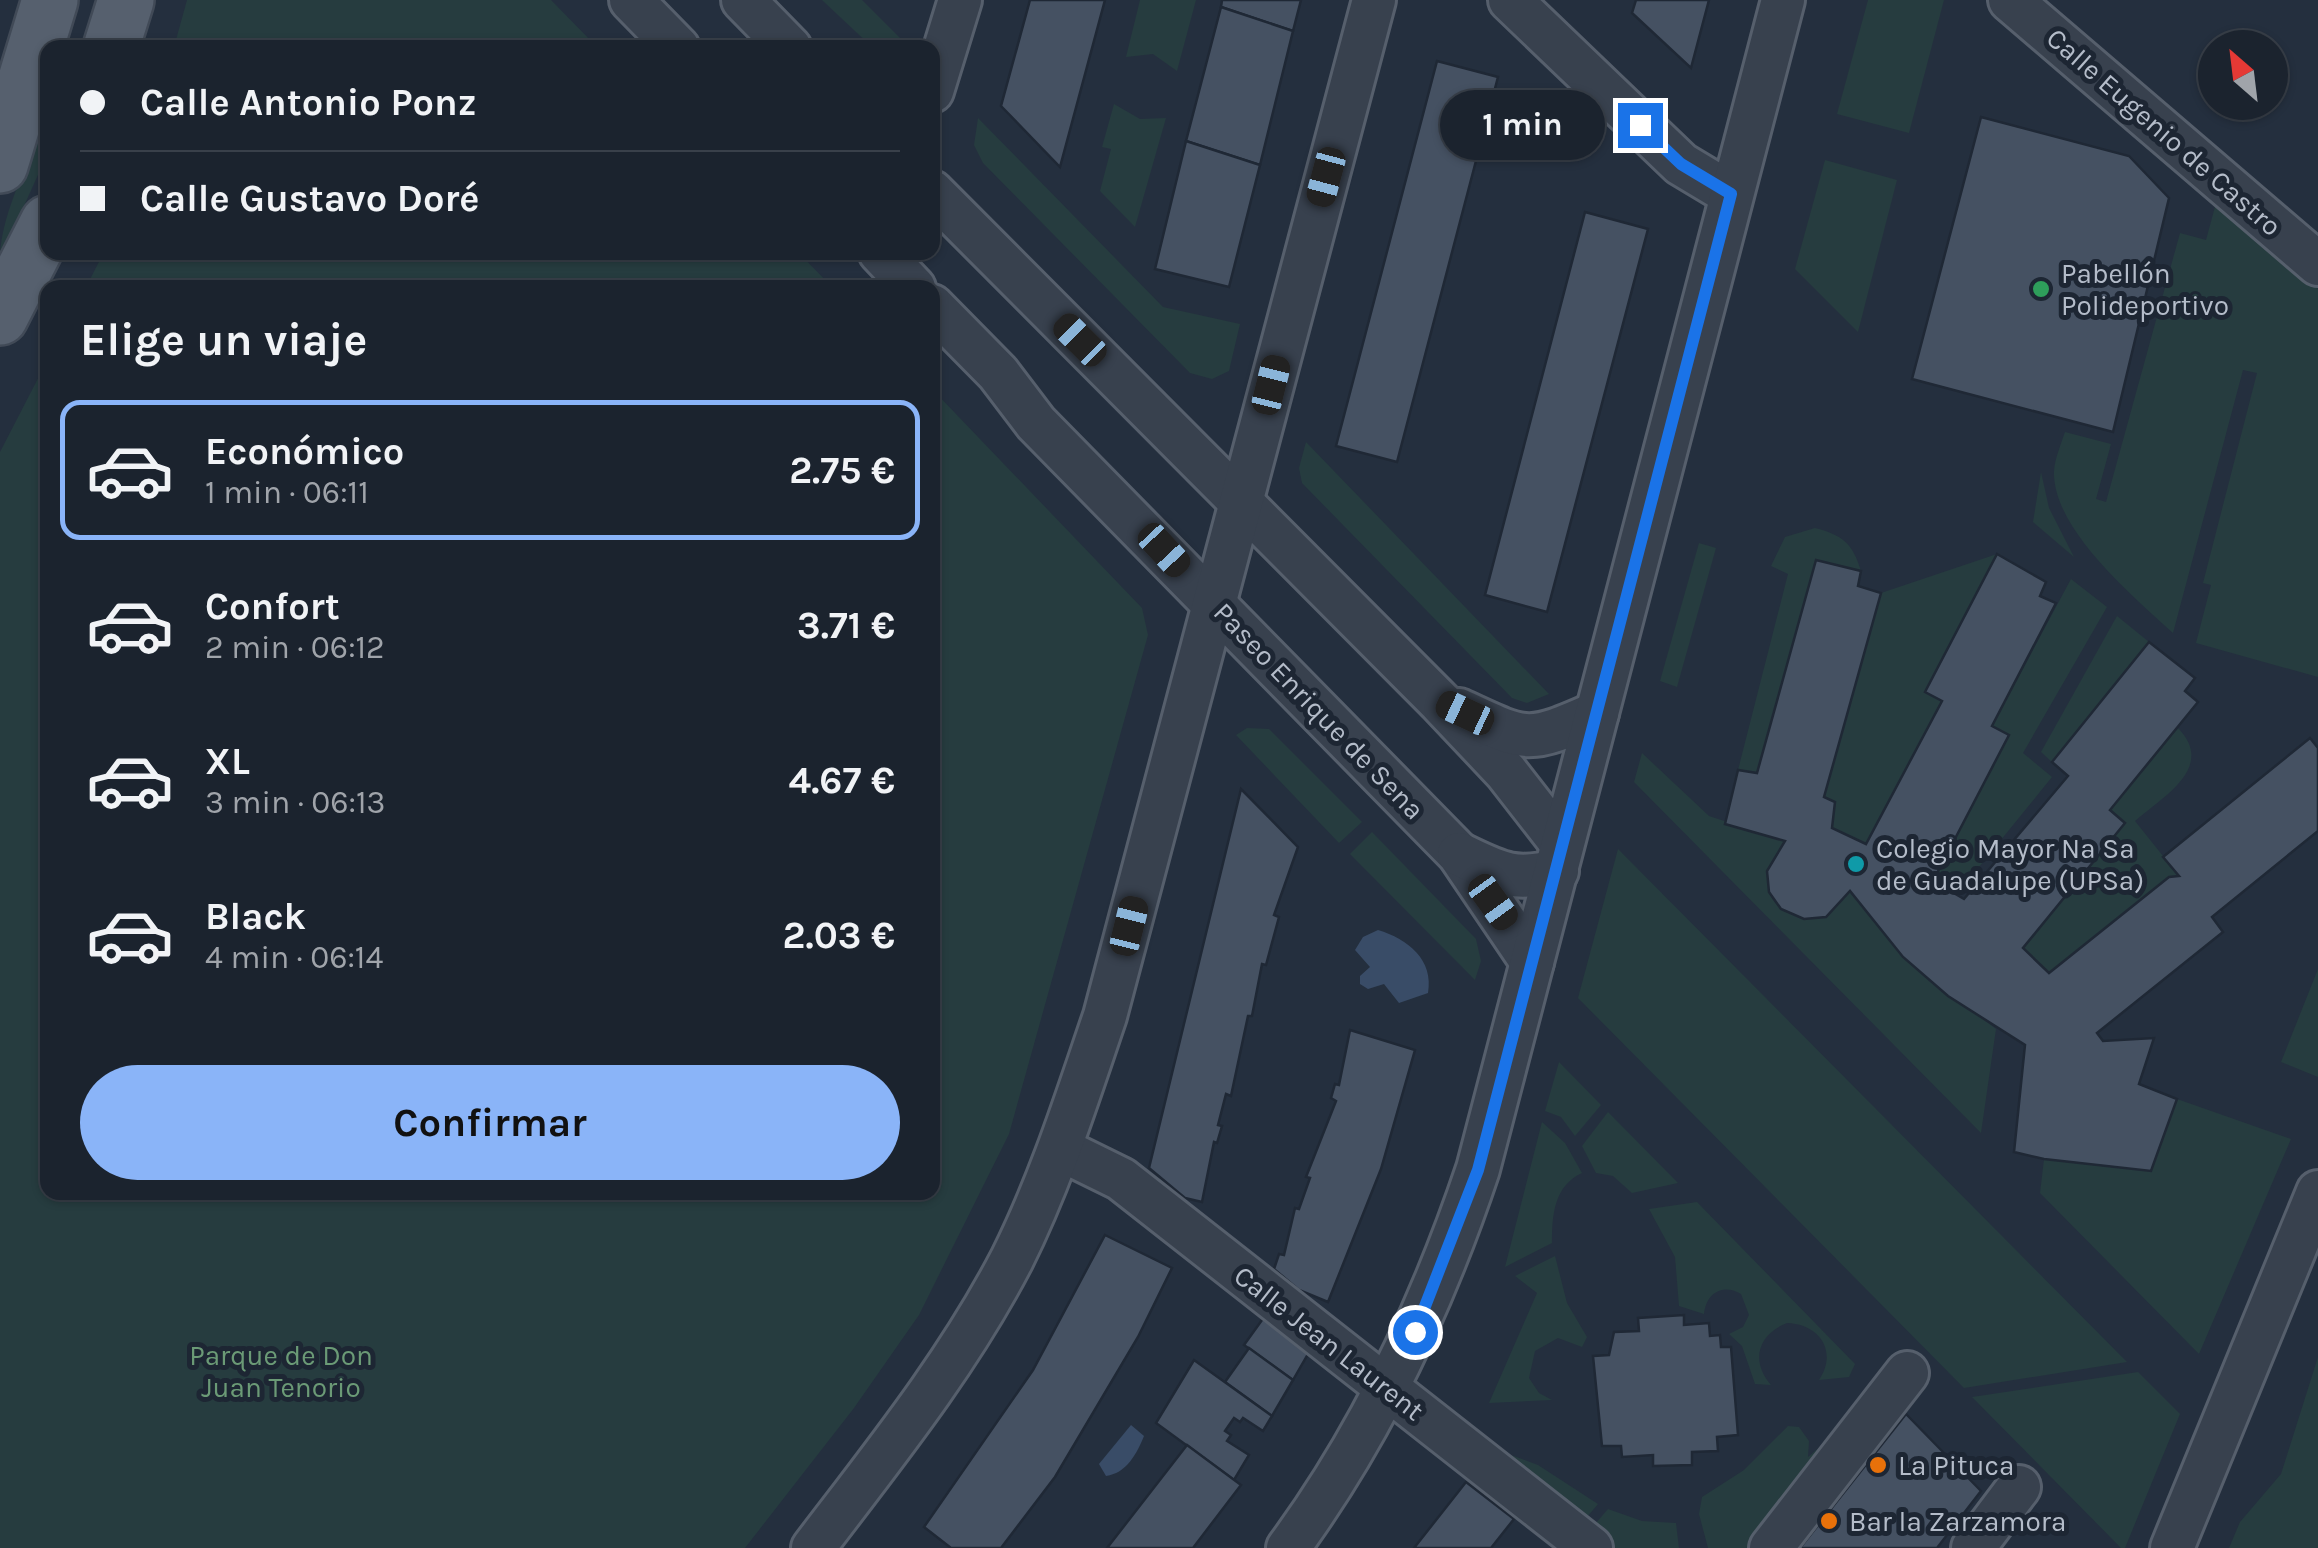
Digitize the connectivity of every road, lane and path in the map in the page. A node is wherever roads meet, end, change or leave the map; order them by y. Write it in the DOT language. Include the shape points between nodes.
graph roads {
  1 [pos="50,0"];
  2 [pos="126,0"];
  3 [pos="631,0"];
  4 [pos="743,0"];
  5 [pos="960,0"];
  6 [pos="1374,0"];
  7 [pos="1510,0"];
  8 [pos="1783,0"];
  9 [pos="2010,0"];
  10 [pos="114,40"];
  11 [pos="670,40"];
  12 [pos="782,40"];
  13 [pos="940,65"];
  14 [pos="0,166"];
  15 [pos="1731,194"];
  16 [pos="940,200"];
  17 [pos="40,239"];
  18 [pos="888,260"];
  19 [pos="2318,264"];
  20 [pos="906,280"];
  21 [pos="940,314"];
  22 [pos="0,317"];
  23 [pos="1239,502"];
  24 [pos="1212,603"];
  25 [pos="1440,702"];
  26 [pos="1597,714"];
  27 [pos="1459,854"];
  28 [pos="1560,857"];
  29 [pos="1532,962"];
  30 [pos="1060,1150"];
  31 [pos="2318,1192"];
  32 [pos="1907,1373"];
  33 [pos="1386,1389"];
  34 [pos="2019,1487"];
  35 [pos="821,1545"];
  36 [pos="1288,1548"];
  37 [pos="1591,1548"];
  38 [pos="1771,1548"];
  39 [pos="1973,1548"];
  40 [pos="2172,1548"];
  1 -- 14 [label="main road"];
  2 -- 10 [label="main road"];
  3 -- 11 [label="street"];
  4 -- 12 [label="street"];
  5 -- 13 [label="street"];
  6 -- 23 [label="street"];
  7 -- 15 [label="street" via="1681,164"];
  8 -- 15 [label="street"];
  9 -- 19 [label="street, Calle Eugenio de Castro"];
  15 -- 26 [label="street"];
  16 -- 23 [label="street"];
  17 -- 22 [label="main road"];
  18 -- 20 [label="street"];
  21 -- 24 [label="street, Paseo Enrique de Sena"];
  23 -- 24 [label="street"];
  23 -- 25 [label="street"];
  24 -- 27 [label="street, Paseo Enrique de Sena"];
  24 -- 30 [label="street" via="1105,1016"];
  25 -- 26 [label="street" via="1529,738"];
  25 -- 28 [label="street" via="1516,784"];
  26 -- 28 [label="street"];
  27 -- 28 [label="street, Paseo Enrique de Sena" via="1507,877 1528,878"];
  27 -- 29 [label="street, Paseo Enrique de Sena"];
  28 -- 29 [label="street"];
  29 -- 33 [label="street" via="1453,1244"];
  30 -- 33 [label="street, Calle Jean Laurent" via="1122,1179"];
  30 -- 35 [label="street" via="970,1333"];
  31 -- 40 [label="street"];
  32 -- 38 [label="street"];
  33 -- 36 [label="street"];
  33 -- 37 [label="street, Calle Jean Laurent"];
  34 -- 39 [label="street"];
}
